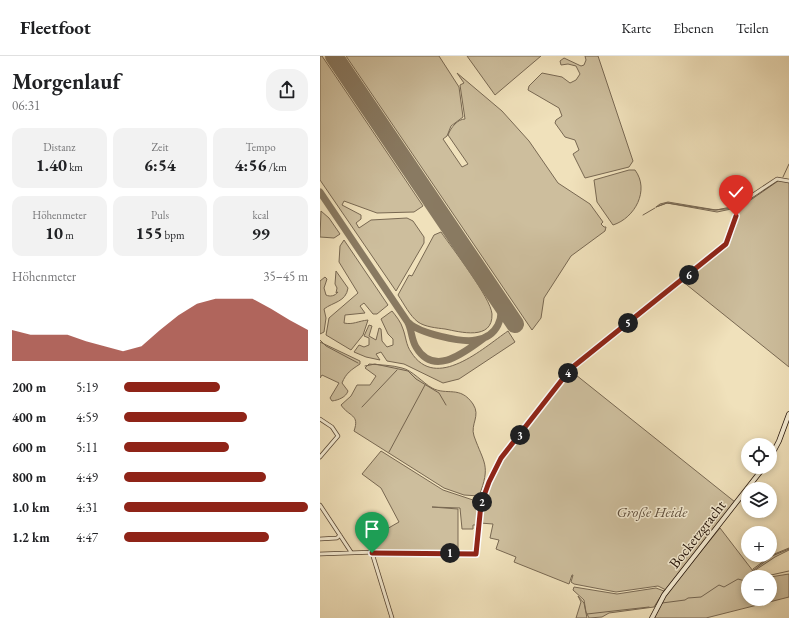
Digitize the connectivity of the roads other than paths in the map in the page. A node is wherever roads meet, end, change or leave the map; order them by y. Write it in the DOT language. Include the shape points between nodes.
graph roads {
  1 [pos="789,180"];
  2 [pos="789,414"];
  3 [pos="320,419"];
  4 [pos="777,445"];
  5 [pos="320,457"];
  6 [pos="759,474"];
  7 [pos="320,505"];
  8 [pos="340,535"];
  9 [pos="320,538"];
  10 [pos="351,552"];
  11 [pos="372,553"];
  12 [pos="320,554"];
  13 [pos="392,618"];
  14 [pos="652,618"];
  1 -- 11 [label="street" via="780,178 738,205 733,227 723,247 574,366 565,376 501,458 481,504 476,554"];
  2 -- 4 [label="street"];
  3 -- 5 [label="street" via="332,427 338,436"];
  6 -- 14 [label="street, Bocketzgracht" via="664,595"];
  7 -- 8 [label="street"];
  8 -- 9 [label="street" via="337,538"];
  8 -- 10 [label="street"];
  11 -- 12 [label="street"];
  11 -- 13 [label="street"];
}
